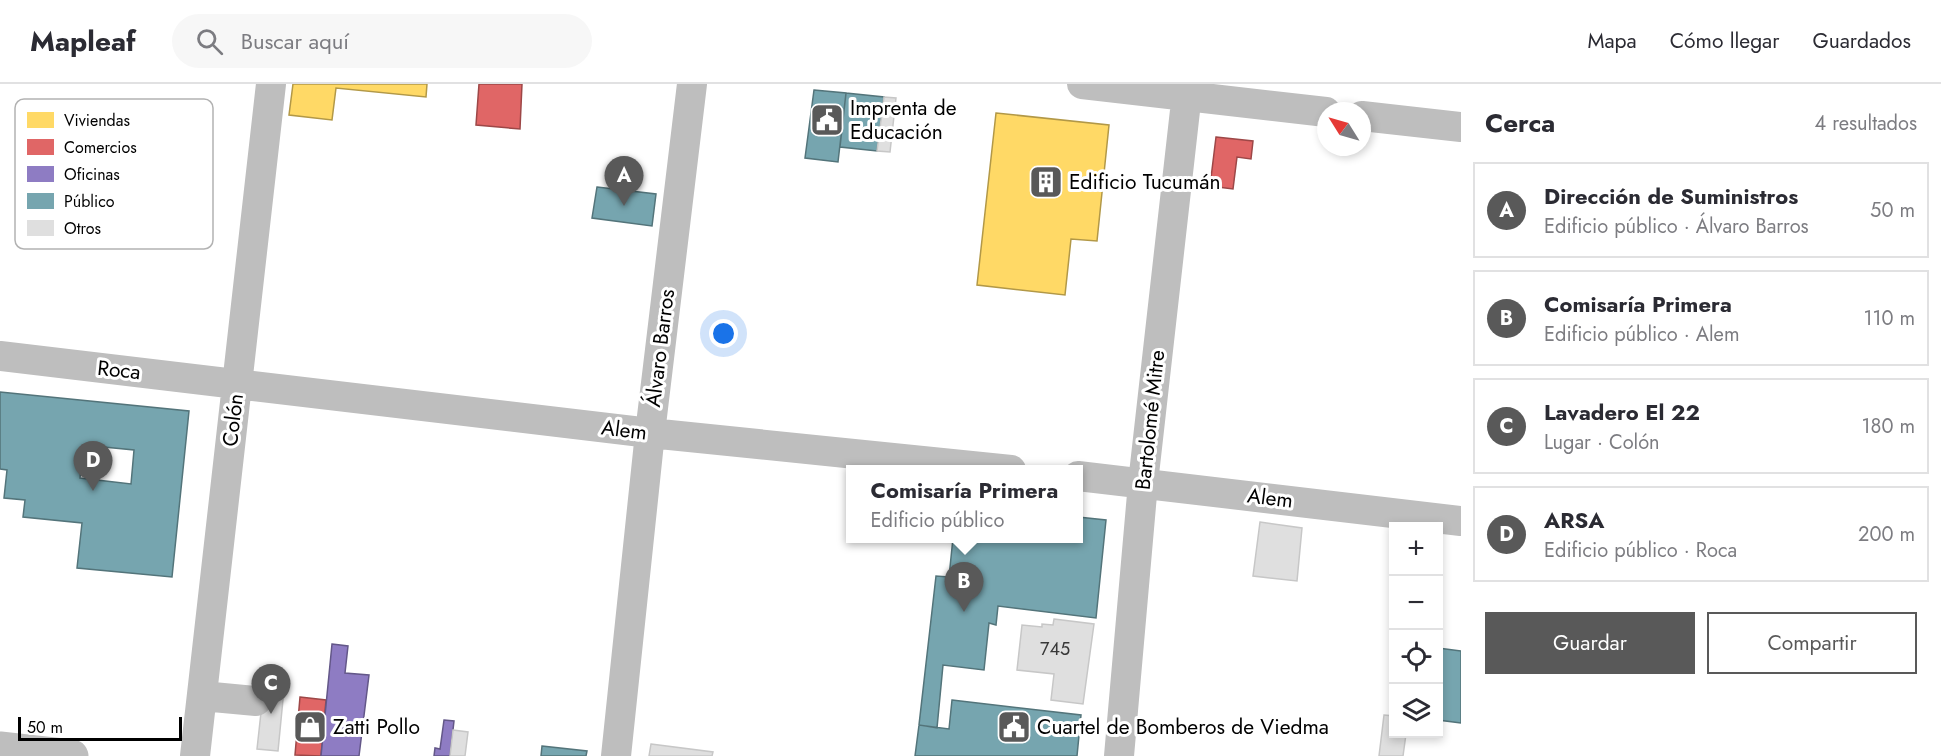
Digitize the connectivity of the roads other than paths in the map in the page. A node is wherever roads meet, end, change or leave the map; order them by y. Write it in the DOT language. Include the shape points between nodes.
graph roads {
  1 [pos="272,84"];
  2 [pos="692,84"];
  3 [pos="1082,84"];
  4 [pos="1187,90"];
  5 [pos="1317,111"];
  6 [pos="1371,117"];
  7 [pos="1461,127"];
  8 [pos="0,357"];
  9 [pos="237,383"];
  10 [pos="650,433"];
  11 [pos="962,465"];
  12 [pos="1083,477"];
  13 [pos="1143,483"];
  14 [pos="1461,521"];
  15 [pos="202,696"];
  16 [pos="256,701"];
  17 [pos="0,748"];
  18 [pos="72,756"];
  19 [pos="195,756"];
  20 [pos="616,756"];
  21 [pos="1119,756"];
  1 -- 9 [label="street, Colón"];
  2 -- 10 [label="street, Álvaro Barros"];
  3 -- 4 [label="street"];
  4 -- 5 [label="street"];
  4 -- 13 [label="street, Bartolomé Mitre"];
  6 -- 7 [label="street"];
  8 -- 9 [label="street, Roca"];
  9 -- 10 [label="street, Alem"];
  9 -- 15 [label="street, Colón"];
  10 -- 11 [label="street, Alem"];
  10 -- 20 [label="street, Álvaro Barros"];
  12 -- 13 [label="street, Alem"];
  13 -- 14 [label="street, Alem"];
  13 -- 21 [label="street, Bartolomé Mitre"];
  15 -- 16 [label="street"];
  15 -- 19 [label="street, Colón"];
  17 -- 18 [label="main road"];
}
